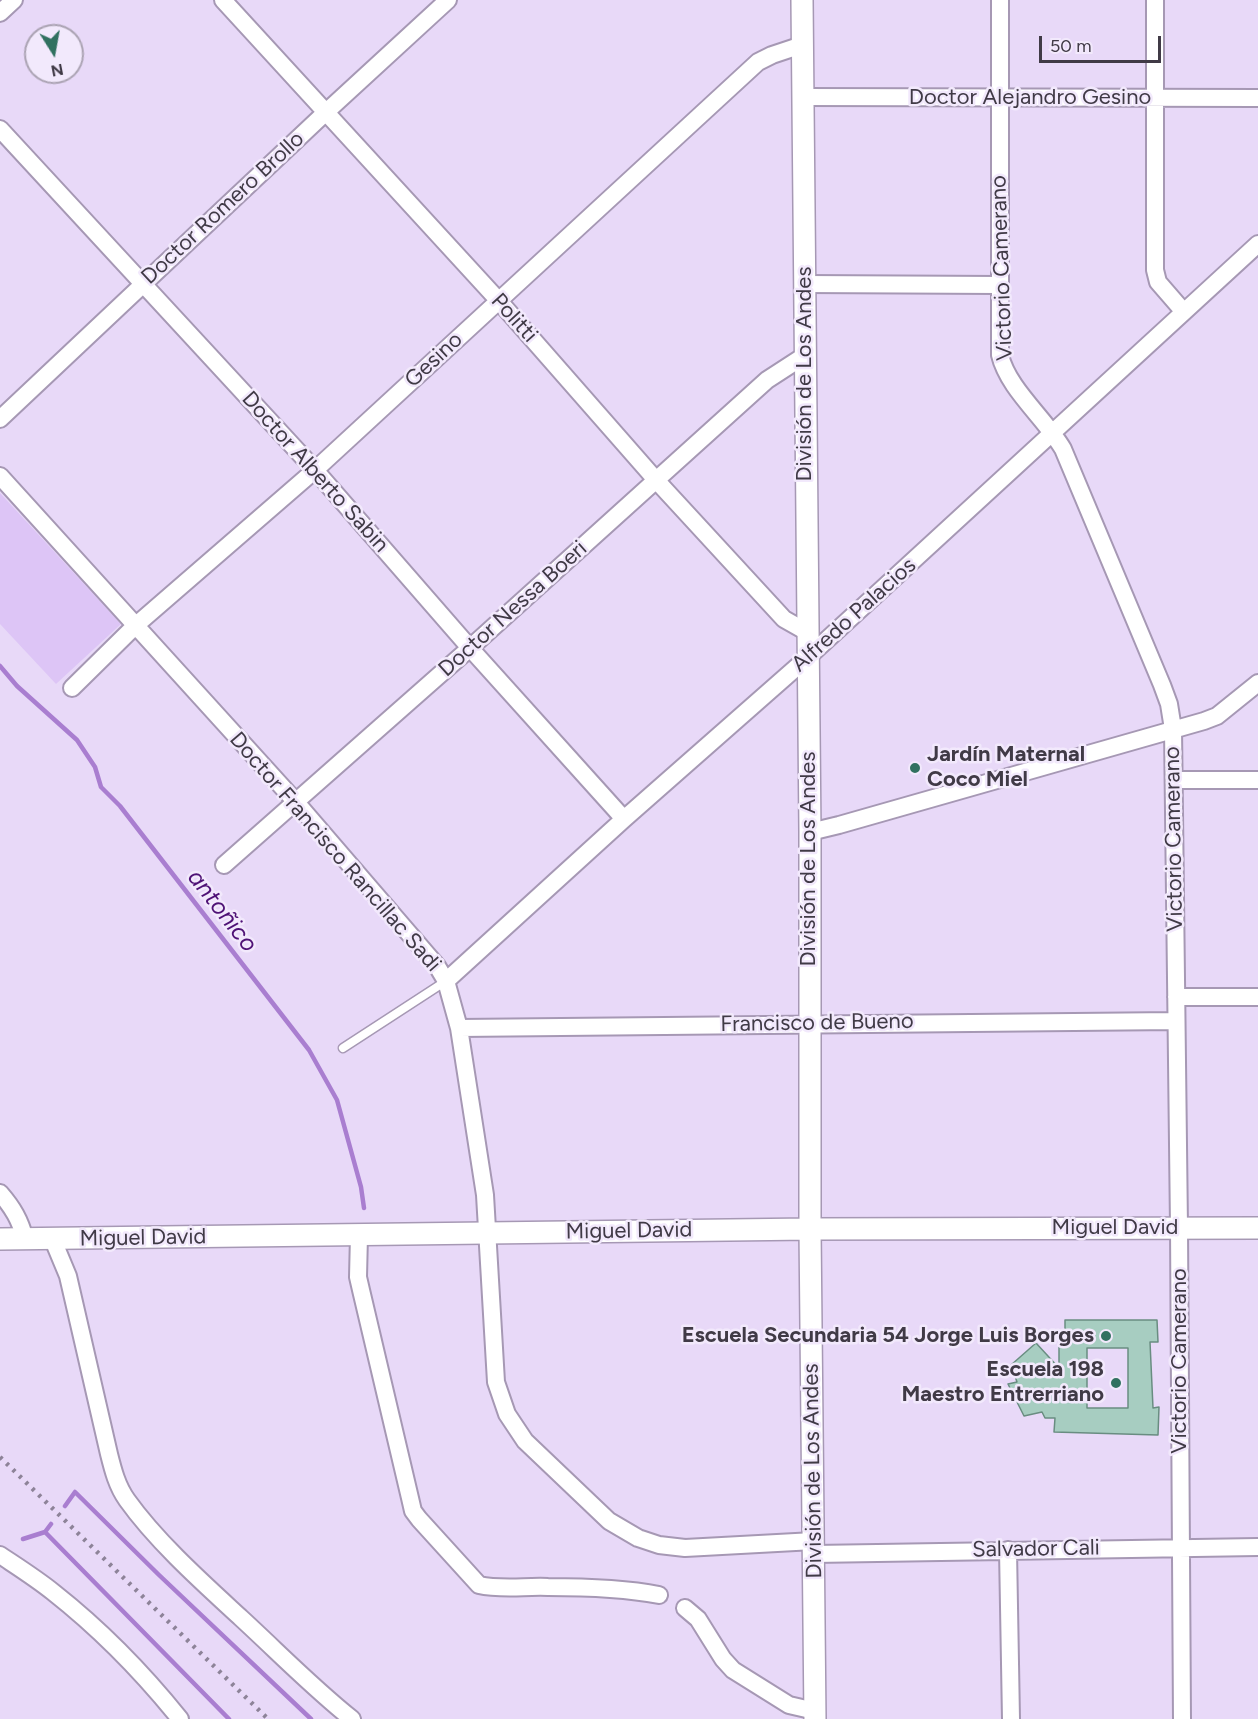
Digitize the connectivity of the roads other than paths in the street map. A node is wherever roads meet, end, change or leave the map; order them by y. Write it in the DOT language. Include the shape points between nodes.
graph roads {
  1 [pos="14,0"];
  2 [pos="223,0"];
  3 [pos="448,0"];
  4 [pos="802,0"];
  5 [pos="1000,0"];
  6 [pos="1155,0"];
  7 [pos="0,13"];
  8 [pos="802,45"];
  9 [pos="802,97"];
  10 [pos="999,97"];
  11 [pos="1258,98"];
  12 [pos="1154,99"];
  13 [pos="325,113"];
  14 [pos="0,129"];
  15 [pos="1258,245"];
  16 [pos="144,283"];
  17 [pos="804,284"];
  18 [pos="999,285"];
  19 [pos="499,301"];
  20 [pos="1184,312"];
  21 [pos="804,356"];
  22 [pos="0,419"];
  23 [pos="1054,432"];
  24 [pos="315,470"];
  25 [pos="0,476"];
  26 [pos="656,480"];
  27 [pos="135,626"];
  28 [pos="807,632"];
  29 [pos="470,648"];
  30 [pos="807,658"];
  31 [pos="1258,683"];
  32 [pos="72,688"];
  33 [pos="1173,729"];
  34 [pos="1174,780"];
  35 [pos="1258,780"];
  36 [pos="295,801"];
  37 [pos="624,819"];
  38 [pos="810,832"];
  39 [pos="224,865"];
  40 [pos="446,981"];
  41 [pos="1176,997"];
  42 [pos="1258,997"];
  43 [pos="1176,1021"];
  44 [pos="809,1023"];
  45 [pos="459,1028"];
  46 [pos="343,1048"];
  47 [pos="0,1193"];
  48 [pos="1179,1227"];
  49 [pos="1258,1228"];
  50 [pos="810,1229"];
  51 [pos="489,1233"];
  52 [pos="359,1235"];
  53 [pos="0,1239"];
  54 [pos="25,1239"];
  55 [pos="52,1240"];
  56 [pos="638,1538"];
  57 [pos="1258,1546"];
  58 [pos="814,1547"];
  59 [pos="1182,1547"];
  60 [pos="1008,1550"];
  61 [pos="0,1556"];
  62 [pos="659,1595"];
  63 [pos="685,1608"];
  64 [pos="815,1715"];
  65 [pos="173,1716"];
  66 [pos="352,1719"];
  67 [pos="1011,1719"];
  68 [pos="1182,1719"];
  1 -- 7 [label="street"];
  2 -- 13 [label="street, Politti"];
  3 -- 13 [label="street, Doctor Romero Brollo"];
  4 -- 8 [label="street, División de Los Andes"];
  5 -- 10 [label="street, Victorio Camerano"];
  6 -- 12 [label="street"];
  8 -- 9 [label="street, División de Los Andes"];
  8 -- 19 [label="street, Gesino" via="758,62"];
  9 -- 10 [label="street, Doctor Alejandro Gesino"];
  9 -- 17 [label="street, División de Los Andes"];
  10 -- 12 [label="street, Doctor Alejandro Gesino"];
  10 -- 18 [label="street, Victorio Camerano"];
  11 -- 12 [label="street, Doctor Alejandro Gesino"];
  12 -- 20 [label="street" via="1155,270 1158,282"];
  13 -- 16 [label="street, Doctor Romero Brollo"];
  13 -- 19 [label="street, Politti"];
  14 -- 16 [label="street, Doctor Alberto Sabin"];
  15 -- 20 [label="street, Alfredo Palacios"];
  16 -- 22 [label="street, Doctor Romero Brollo"];
  16 -- 24 [label="street, Doctor Alberto Sabin"];
  17 -- 18 [label="street"];
  17 -- 21 [label="street, División de Los Andes"];
  18 -- 23 [label="street, Victorio Camerano" via="1003,366"];
  19 -- 24 [label="street, Gesino"];
  19 -- 26 [label="street, Politti"];
  20 -- 23 [label="street, Alfredo Palacios"];
  21 -- 26 [label="street, Doctor Nessa Boeri" via="767,380"];
  21 -- 28 [label="street, División de Los Andes"];
  23 -- 30 [label="street, Alfredo Palacios"];
  23 -- 33 [label="street, Victorio Camerano" via="1162,685"];
  24 -- 27 [label="street, Gesino"];
  24 -- 29 [label="street, Doctor Alberto Sabin"];
  25 -- 27 [label="street, Doctor Francisco Rancillac Sadi"];
  26 -- 28 [label="street, Politti" via="784,619"];
  26 -- 29 [label="street, Doctor Nessa Boeri"];
  27 -- 32 [label="street, Gesino"];
  27 -- 36 [label="street, Doctor Francisco Rancillac Sadi"];
  28 -- 30 [label="street, División de Los Andes"];
  29 -- 36 [label="street, Doctor Nessa Boeri"];
  29 -- 37 [label="street, Doctor Alberto Sabin"];
  30 -- 37 [label="street, Alfredo Palacios"];
  30 -- 38 [label="street, División de Los Andes"];
  31 -- 33 [label="street" via="1217,716"];
  33 -- 34 [label="street, Victorio Camerano"];
  33 -- 38 [label="street"];
  34 -- 35 [label="street"];
  34 -- 41 [label="street, Victorio Camerano"];
  36 -- 39 [label="street, Doctor Nessa Boeri"];
  36 -- 40 [label="street, Doctor Francisco Rancillac Sadi"];
  37 -- 40 [label="street, Alfredo Palacios"];
  38 -- 44 [label="street, División de Los Andes"];
  40 -- 45 [label="street, Doctor Francisco Rancillac Sadi"];
  40 -- 46 [label="lane"];
  41 -- 42 [label="street"];
  41 -- 43 [label="street, Victorio Camerano"];
  43 -- 44 [label="street, Francisco de Bueno"];
  43 -- 48 [label="street, Victorio Camerano"];
  44 -- 45 [label="street, Francisco de Bueno"];
  44 -- 50 [label="street, División de Los Andes"];
  45 -- 51 [label="street, Doctor Francisco Rancillac Sadi"];
  47 -- 54 [label="street" via="14,1209"];
  48 -- 49 [label="street, Miguel David"];
  48 -- 50 [label="street, Miguel David"];
  48 -- 59 [label="street, Victorio Camerano"];
  50 -- 51 [label="street, Miguel David"];
  50 -- 58 [label="street, División de Los Andes"];
  51 -- 52 [label="street, Miguel David"];
  51 -- 56 [label="street, Doctor Francisco Rancillac Sadi" via="496,1382 507,1414 525,1441 609,1521"];
  52 -- 55 [label="street, Miguel David"];
  52 -- 62 [label="street" via="358,1277 418,1519 479,1585"];
  53 -- 54 [label="street, Miguel David"];
  54 -- 55 [label="street, Miguel David"];
  55 -- 66 [label="street" via="68,1276 111,1463 126,1499 150,1529 216,1595"];
  56 -- 58 [label="street, Salvador Cali" via="685,1548"];
  57 -- 59 [label="street, Salvador Cali"];
  58 -- 60 [label="street, Salvador Cali"];
  58 -- 64 [label="street, División de Los Andes"];
  59 -- 60 [label="street, Salvador Cali"];
  59 -- 68 [label="street, Victorio Camerano"];
  60 -- 67 [label="street"];
  61 -- 65 [label="street" via="77,1611 142,1676"];
  63 -- 64 [label="street" via="698,1619 733,1670 789,1705"];
}
